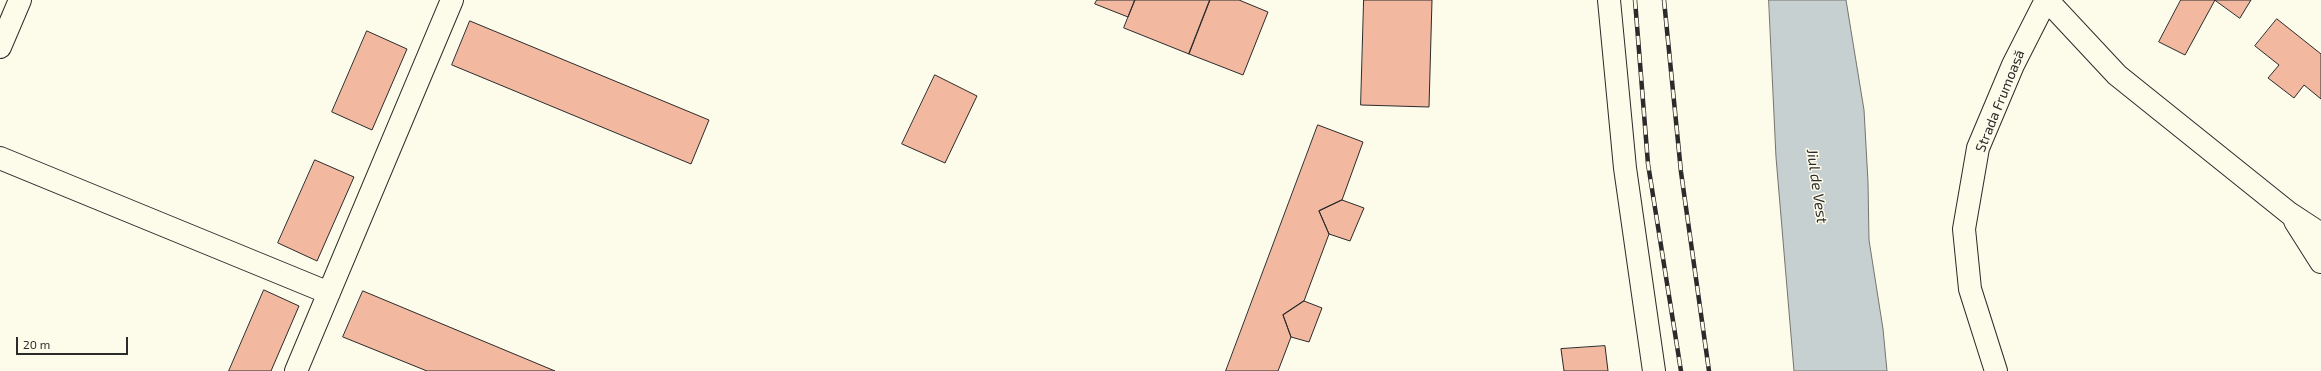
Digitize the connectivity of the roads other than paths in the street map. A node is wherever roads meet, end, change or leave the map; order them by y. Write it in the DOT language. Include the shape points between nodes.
graph roads {
  1 [pos="20,0"];
  2 [pos="452,0"];
  3 [pos="1608,0"];
  4 [pos="2046,0"];
  5 [pos="0,47"];
  6 [pos="0,158"];
  7 [pos="2290,213"];
  8 [pos="2321,234"];
  9 [pos="2321,262"];
  10 [pos="329,292"];
  11 [pos="296,371"];
  12 [pos="1654,371"];
  13 [pos="1996,371"];
  1 -- 5 [label="street"];
  2 -- 10 [label="street"];
  3 -- 12 [label="street" via="1626,168"];
  4 -- 7 [label="street" via="2117,75"];
  4 -- 13 [label="street, Strada Frumoasă" via="2013,65 1978,148 1964,229 1970,289"];
  6 -- 10 [label="street"];
  7 -- 8 [label="street"];
  7 -- 9 [label="street"];
  10 -- 11 [label="street"];
}
